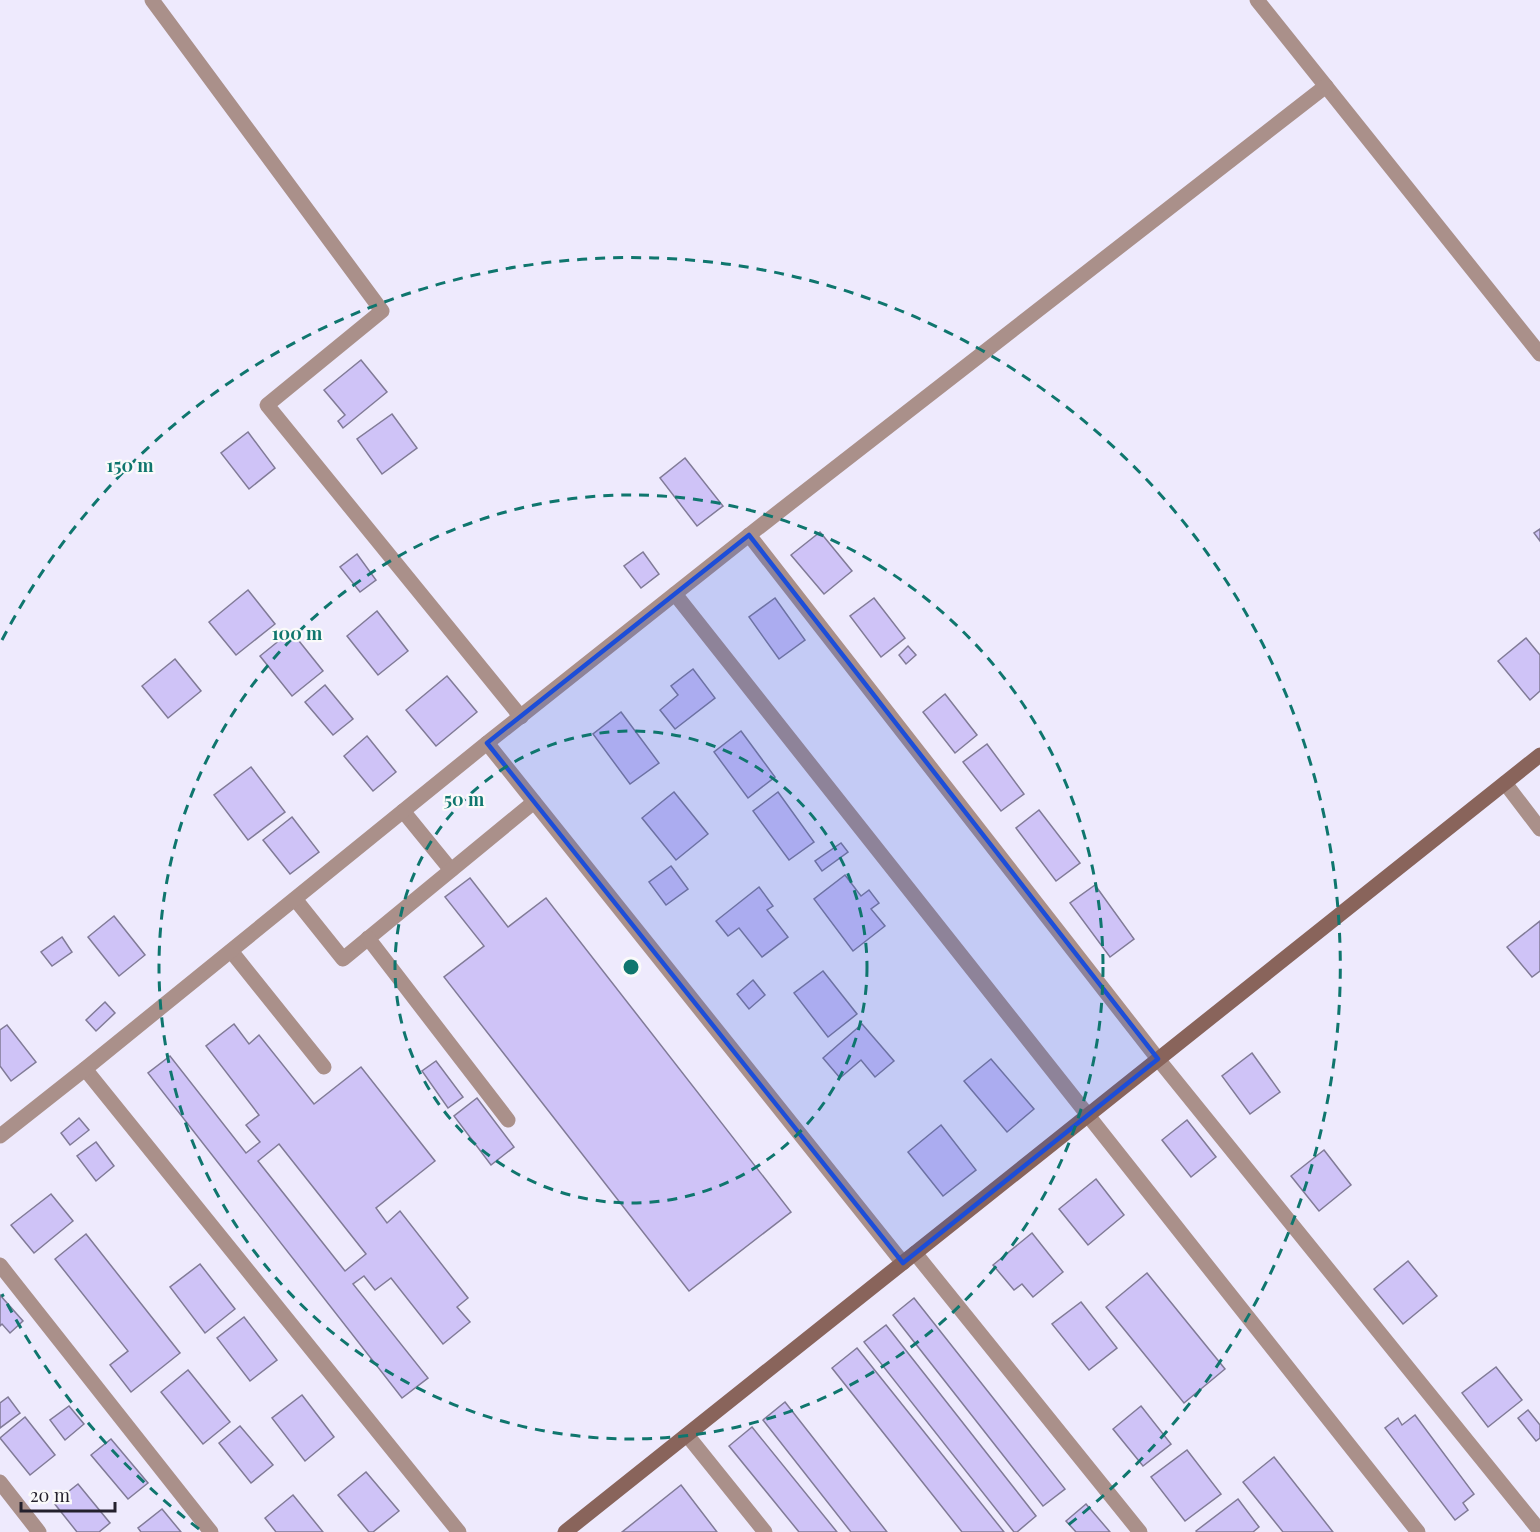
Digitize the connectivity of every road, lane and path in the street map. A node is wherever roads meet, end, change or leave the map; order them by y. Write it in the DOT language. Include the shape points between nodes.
graph roads {
  1 [pos="152,0"];
  2 [pos="1257,0"];
  3 [pos="1326,86"];
  4 [pos="1540,354"];
  5 [pos="748,535"];
  6 [pos="675,594"];
  7 [pos="521,717"];
  8 [pos="488,743"];
  9 [pos="1540,755"];
  10 [pos="1504,783"];
  11 [pos="534,802"];
  12 [pos="404,811"];
  13 [pos="1540,829"];
  14 [pos="451,870"];
  15 [pos="295,899"];
  16 [pos="368,938"];
  17 [pos="231,951"];
  18 [pos="1158,1059"];
  19 [pos="324,1067"];
  20 [pos="85,1069"];
  21 [pos="1088,1116"];
  22 [pos="508,1120"];
  23 [pos="0,1136"];
  24 [pos="915,1253"];
  25 [pos="903,1263"];
  26 [pos="0,1265"];
  27 [pos="687,1435"];
  28 [pos="0,1482"];
  29 [pos="1540,1531"];
  30 [pos="39,1532"];
  31 [pos="211,1532"];
  32 [pos="459,1532"];
  33 [pos="565,1532"];
  34 [pos="765,1532"];
  35 [pos="1140,1532"];
  36 [pos="1418,1532"];
  1 -- 7 [label="street" via="382,311 267,405"];
  2 -- 3 [label="street"];
  3 -- 4 [label="street"];
  3 -- 5 [label="street"];
  5 -- 6 [label="street"];
  5 -- 18 [label="street"];
  6 -- 7 [label="street"];
  6 -- 21 [label="street"];
  7 -- 8 [label="street"];
  8 -- 11 [label="street"];
  8 -- 12 [label="street"];
  9 -- 10 [label="street"];
  10 -- 13 [label="street"];
  10 -- 18 [label="street"];
  11 -- 14 [label="street"];
  11 -- 25 [label="street"];
  12 -- 14 [label="street"];
  12 -- 15 [label="street"];
  14 -- 16 [label="street"];
  15 -- 16 [label="street" via="343,959"];
  15 -- 17 [label="street"];
  16 -- 22 [label="street"];
  17 -- 19 [label="street"];
  17 -- 20 [label="street"];
  18 -- 21 [label="street"];
  18 -- 29 [label="street"];
  20 -- 23 [label="street"];
  20 -- 32 [label="street"];
  21 -- 24 [label="street"];
  21 -- 36 [label="street"];
  24 -- 25 [label="street"];
  24 -- 35 [label="street"];
  25 -- 27 [label="street"];
  26 -- 31 [label="street"];
  27 -- 33 [label="street"];
  27 -- 34 [label="street"];
  28 -- 30 [label="street"];
}
